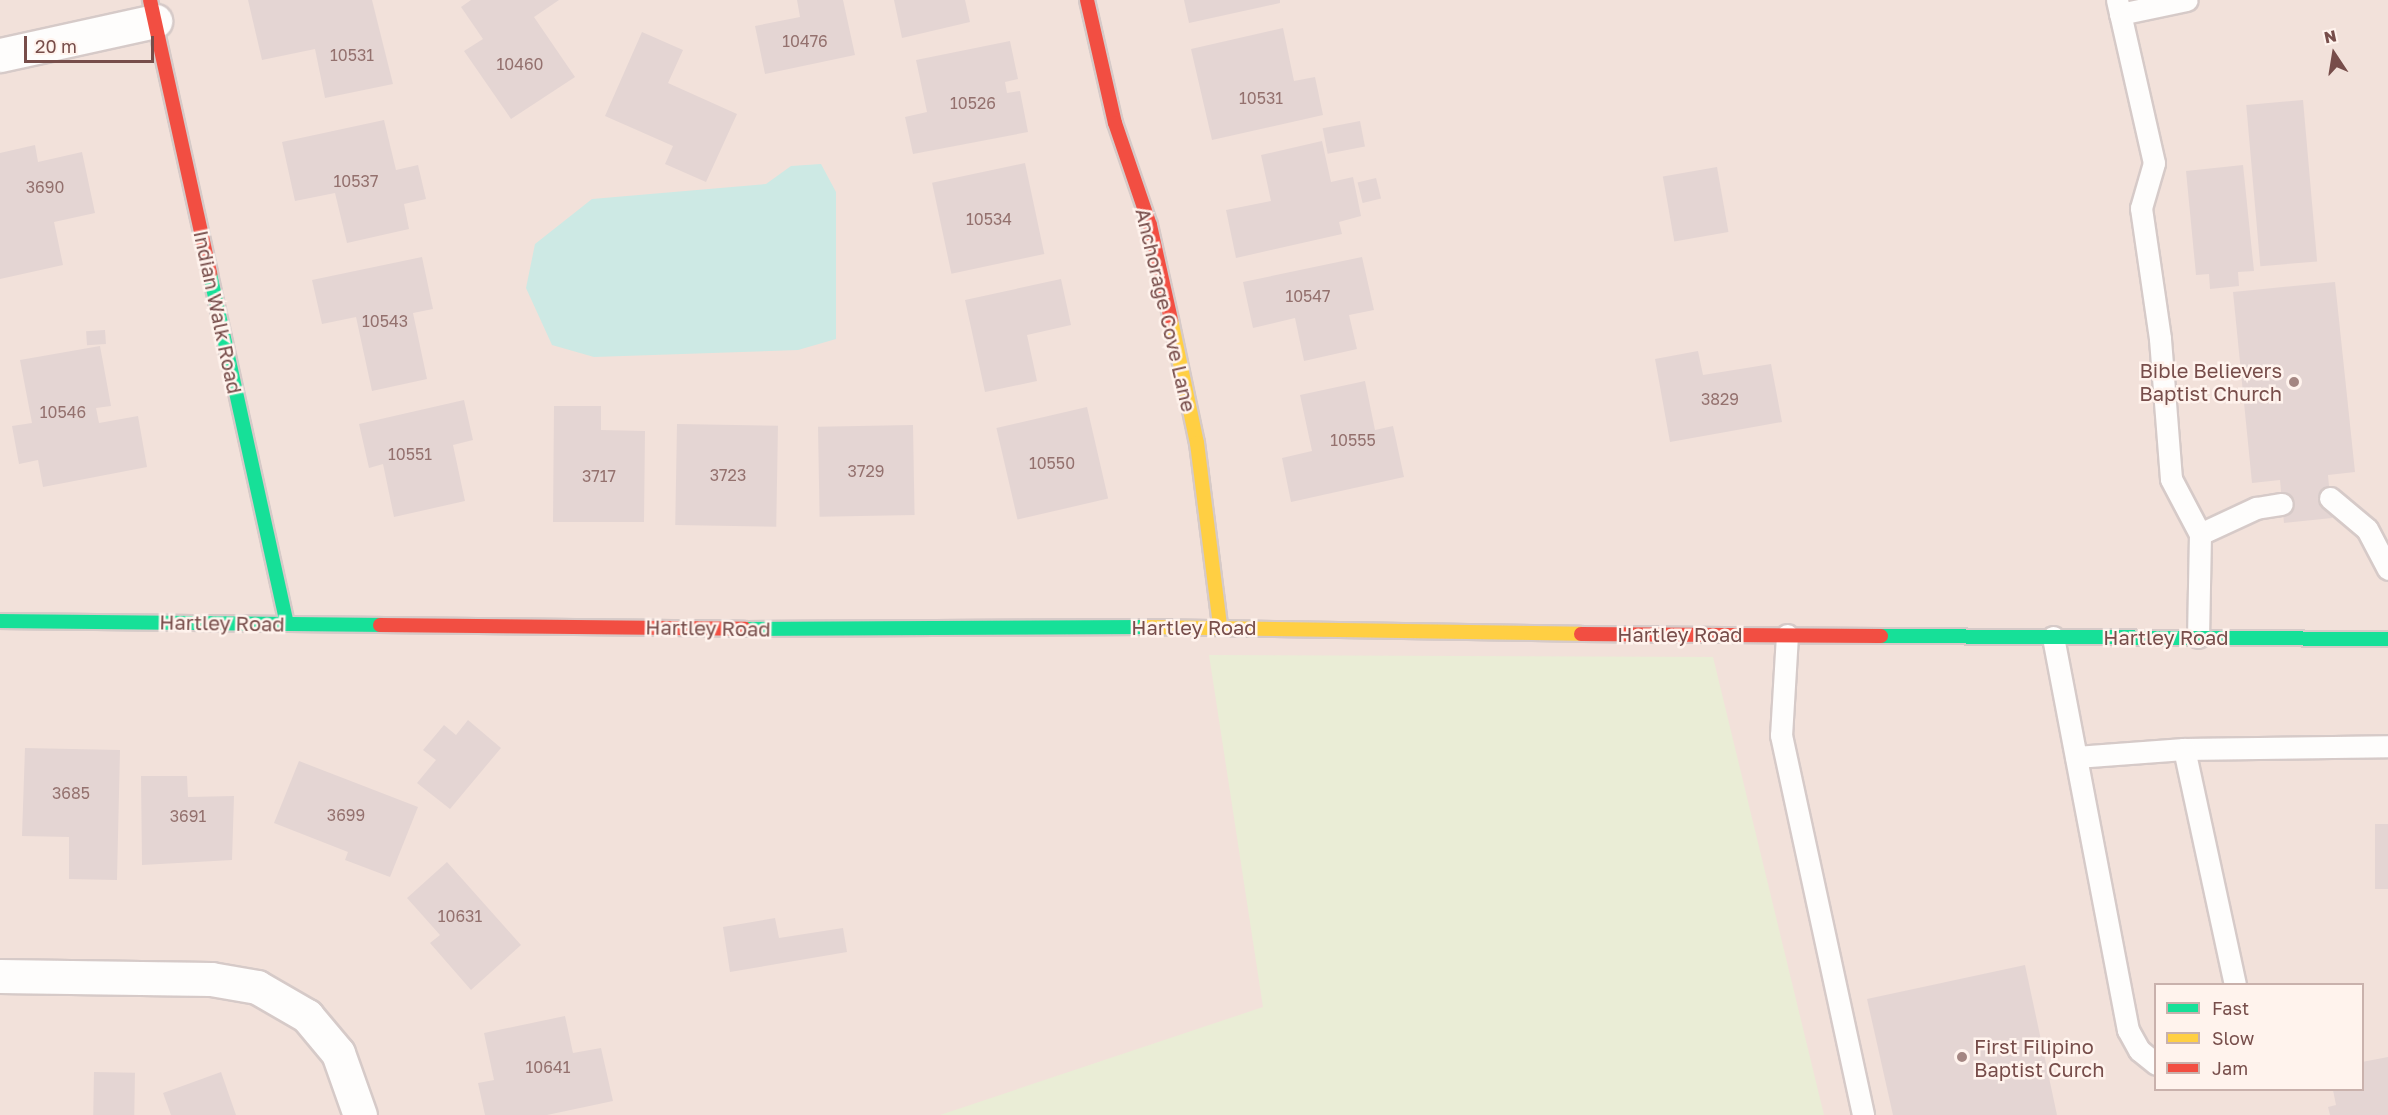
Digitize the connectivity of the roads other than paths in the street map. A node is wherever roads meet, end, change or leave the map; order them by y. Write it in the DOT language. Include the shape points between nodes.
graph roads {
  1 [pos="1088,0"];
  2 [pos="2187,0"];
  3 [pos="2118,7"];
  4 [pos="152,10"];
  5 [pos="0,55"];
  6 [pos="2330,498"];
  7 [pos="2282,504"];
  8 [pos="2200,534"];
  9 [pos="2388,569"];
  10 [pos="0,621"];
  11 [pos="287,623"];
  12 [pos="1220,626"];
  13 [pos="1788,635"];
  14 [pos="2053,637"];
  15 [pos="2198,637"];
  16 [pos="2388,639"];
  17 [pos="2388,746"];
  18 [pos="2184,749"];
  19 [pos="2076,757"];
  20 [pos="0,976"];
  21 [pos="2235,983"];
  22 [pos="2154,1062"];
  23 [pos="360,1115"];
  24 [pos="1863,1115"];
  1 -- 12 [label="street, Anchorage Cove Lane" via="1115,123 1150,225 1194,432"];
  2 -- 3 [label="lane"];
  3 -- 8 [label="lane" via="2154,163 2141,208 2160,339 2171,479"];
  4 -- 5 [label="street"];
  4 -- 11 [label="street, Indian Walk Road"];
  6 -- 9 [label="lane" via="2367,529"];
  7 -- 8 [label="lane" via="2256,508"];
  8 -- 15 [label="lane"];
  10 -- 11 [label="street, Hartley Road"];
  11 -- 12 [label="street, Hartley Road" via="854,630"];
  12 -- 13 [label="street, Hartley Road"];
  13 -- 14 [label="street, Hartley Road"];
  13 -- 24 [label="lane" via="1781,735"];
  14 -- 15 [label="street, Hartley Road"];
  14 -- 19 [label="lane"];
  15 -- 16 [label="street, Hartley Road"];
  17 -- 18 [label="lane"];
  18 -- 19 [label="lane"];
  18 -- 21 [label="lane"];
  19 -- 22 [label="lane" via="2128,1030 2139,1050"];
  20 -- 23 [label="street" via="211,979 257,987 307,1016 338,1053"];
}
